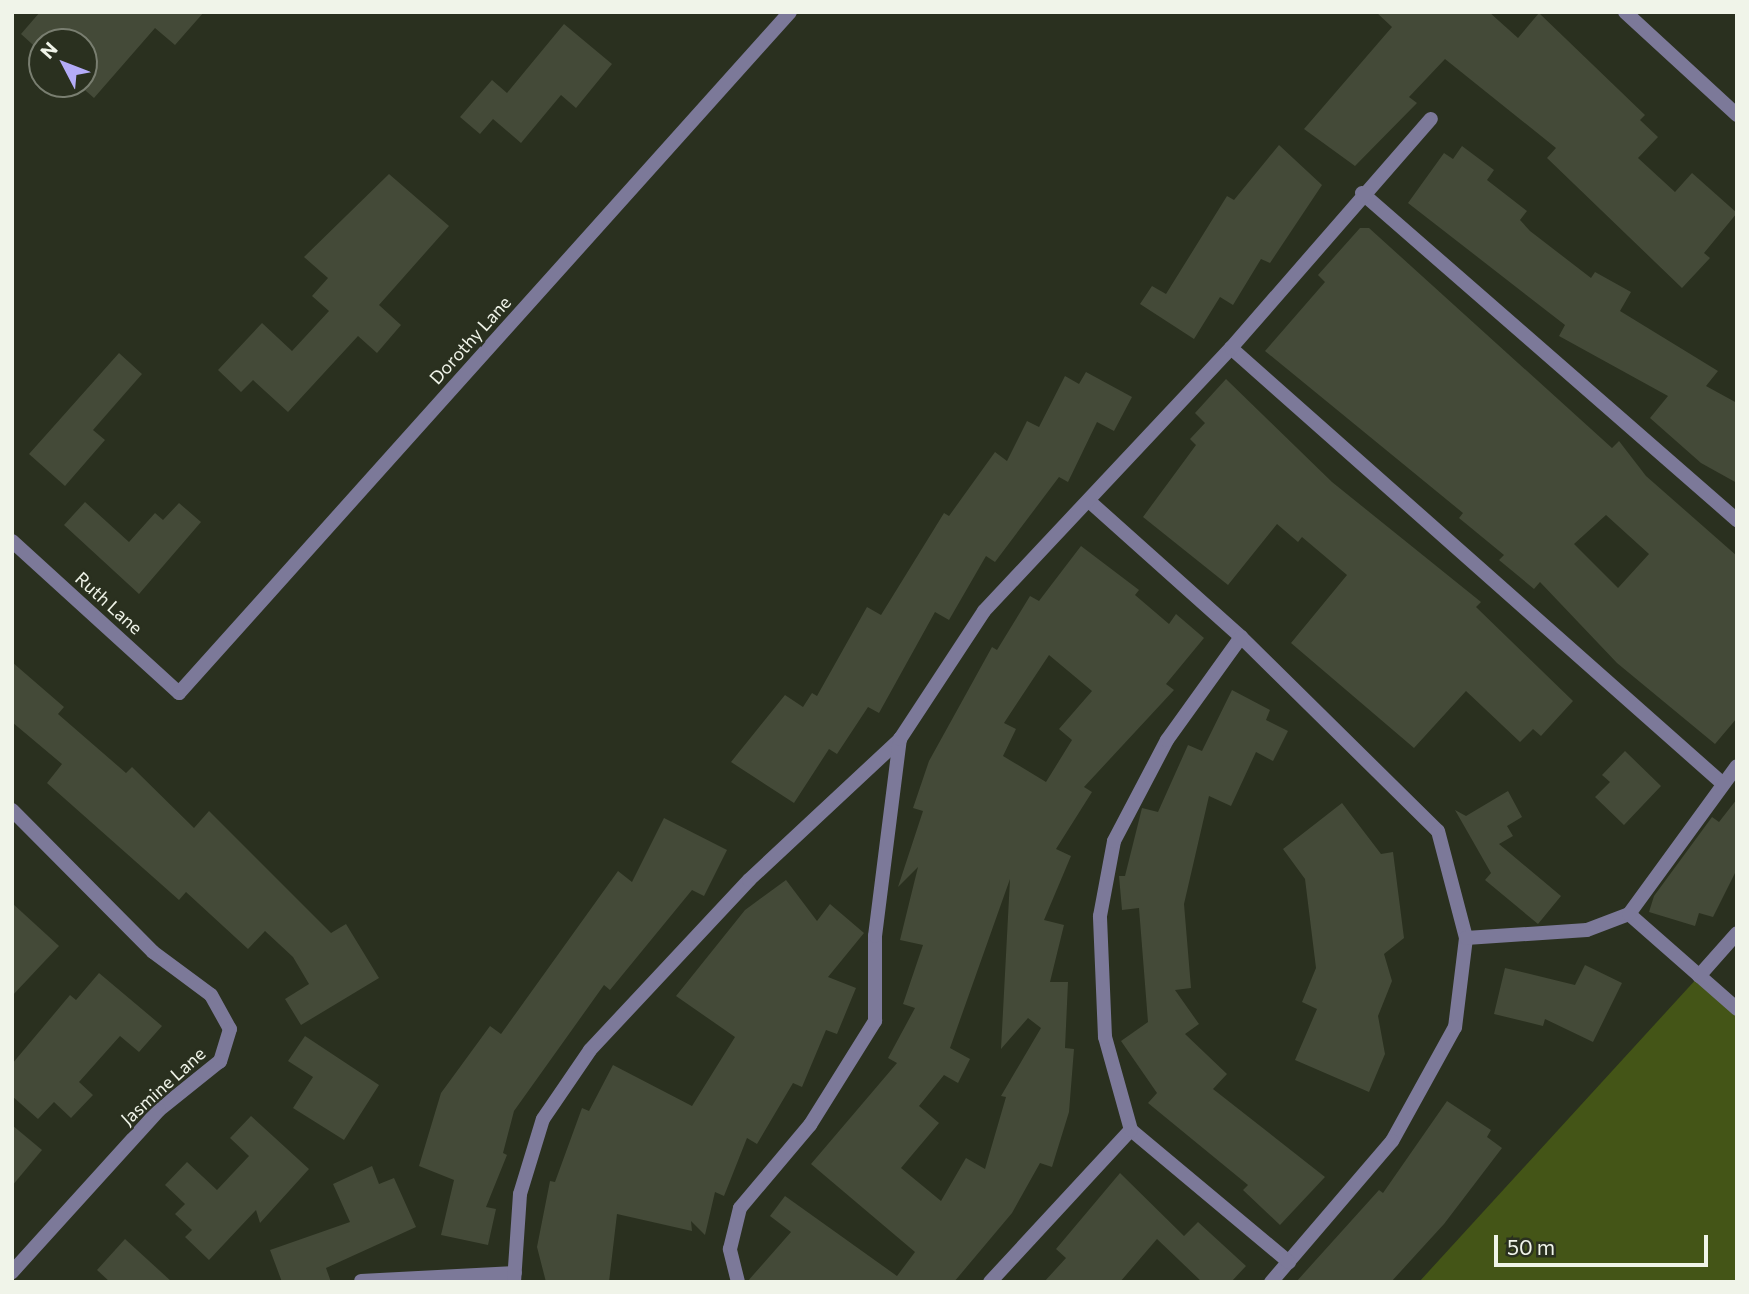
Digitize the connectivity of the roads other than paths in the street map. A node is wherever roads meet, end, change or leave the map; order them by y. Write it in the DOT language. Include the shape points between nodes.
graph roads {
  1 [pos="790,12"];
  2 [pos="1625,12"];
  3 [pos="1737,115"];
  4 [pos="1431,119"];
  5 [pos="1362,193"];
  6 [pos="1231,348"];
  7 [pos="1089,501"];
  8 [pos="1737,520"];
  9 [pos="12,541"];
  10 [pos="1241,637"];
  11 [pos="179,693"];
  12 [pos="900,739"];
  13 [pos="1737,766"];
  14 [pos="1722,783"];
  15 [pos="12,810"];
  16 [pos="1629,914"];
  17 [pos="1737,933"];
  18 [pos="1466,938"];
  19 [pos="1699,976"];
  20 [pos="1737,1009"];
  21 [pos="1131,1130"];
  22 [pos="1289,1262"];
  23 [pos="12,1272"];
  24 [pos="515,1278"];
  25 [pos="361,1281"];
  26 [pos="738,1282"];
  27 [pos="990,1282"];
  28 [pos="1271,1282"];
  1 -- 11 [label="street, Dorothy Lane"];
  2 -- 3 [label="street"];
  4 -- 5 [label="street"];
  5 -- 6 [label="street"];
  5 -- 8 [label="street"];
  6 -- 7 [label="street"];
  6 -- 14 [label="street"];
  7 -- 10 [label="street"];
  7 -- 12 [label="street" via="984,611"];
  9 -- 11 [label="street, Ruth Lane"];
  10 -- 18 [label="street" via="1438,831"];
  10 -- 21 [label="street" via="1167,740 1114,841 1100,916 1105,1037"];
  12 -- 24 [label="street" via="749,880 590,1050 543,1119 520,1194"];
  12 -- 26 [label="street" via="875,936 875,1021 810,1125 740,1208 730,1249"];
  13 -- 14 [label="street"];
  14 -- 16 [label="street"];
  15 -- 23 [label="street, Jasmine Lane" via="153,952 211,995 230,1029 220,1061 159,1110"];
  16 -- 18 [label="street" via="1587,930"];
  16 -- 19 [label="street"];
  17 -- 19 [label="street"];
  18 -- 22 [label="street" via="1455,1027 1392,1142"];
  19 -- 20 [label="street"];
  21 -- 22 [label="street"];
  21 -- 27 [label="street"];
  22 -- 28 [label="street"];
  24 -- 25 [label="street"];
}
